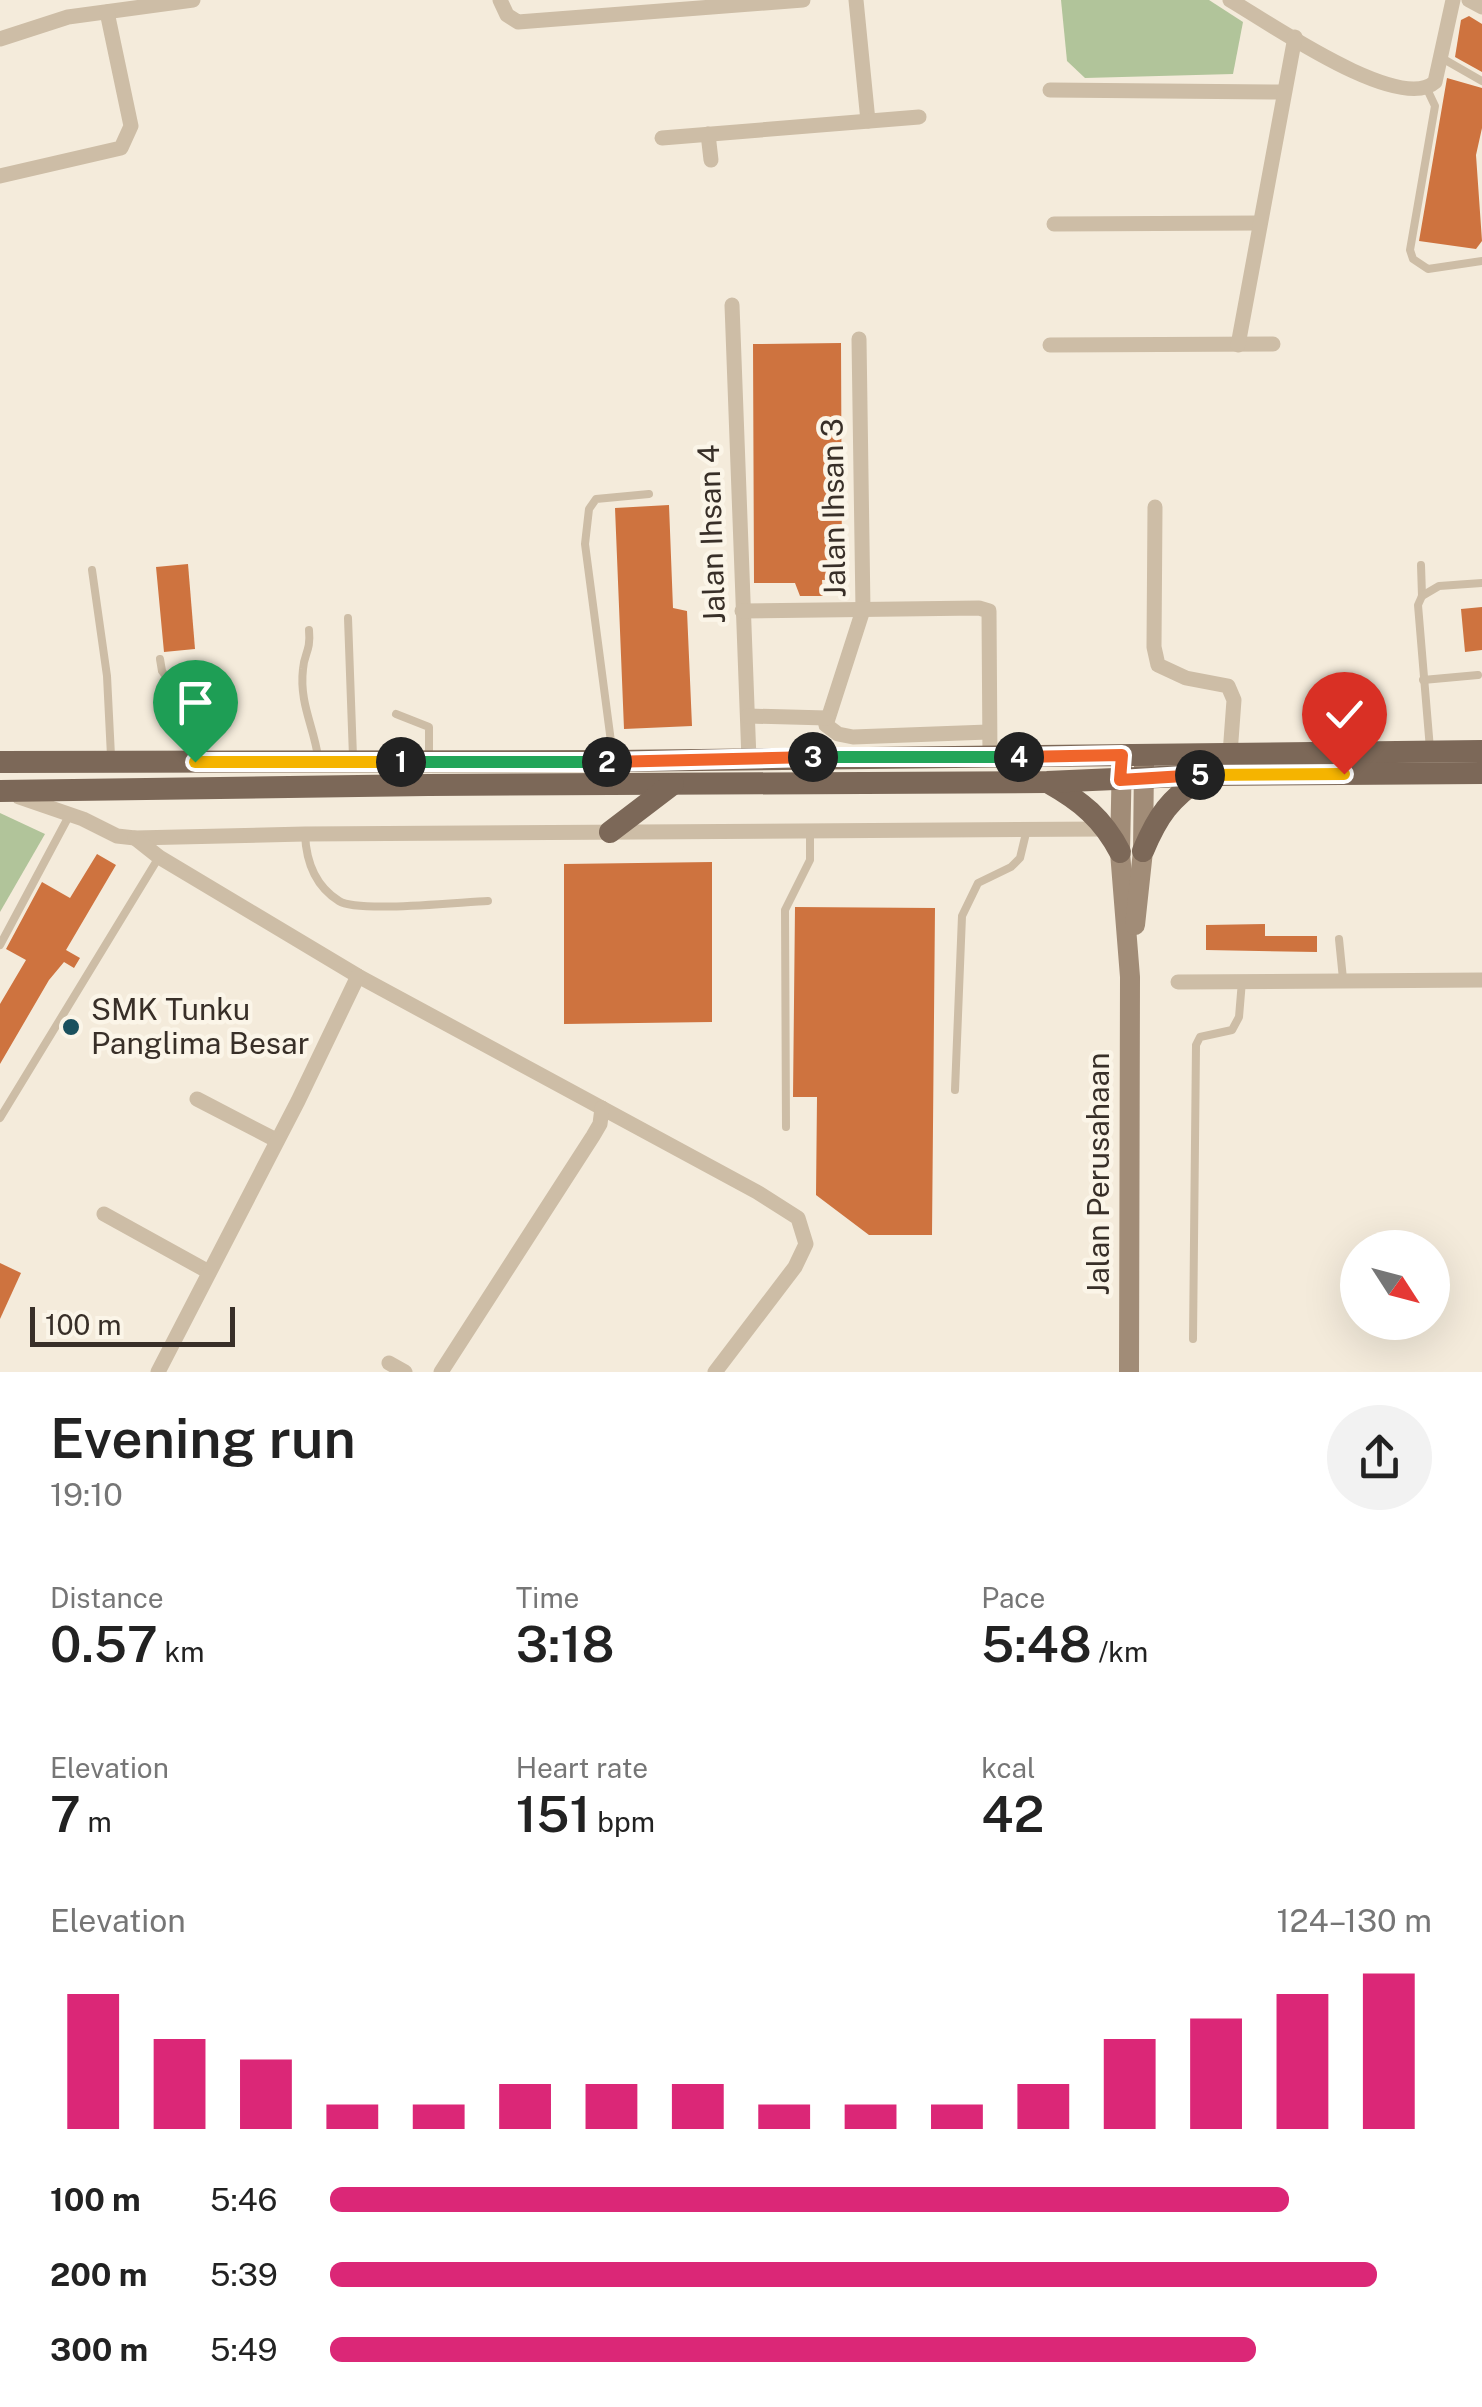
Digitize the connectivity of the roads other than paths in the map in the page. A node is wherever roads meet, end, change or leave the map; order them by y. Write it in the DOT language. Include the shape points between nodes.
graph roads {
  1 [pos="194,0"];
  2 [pos="500,0"];
  3 [pos="803,0"];
  4 [pos="856,0"];
  5 [pos="1230,0"];
  6 [pos="1452,0"];
  7 [pos="1468,0"];
  8 [pos="672,5"];
  9 [pos="1482,8"];
  10 [pos="106,12"];
  11 [pos="1295,37"];
  12 [pos="0,39"];
  13 [pos="1440,57"];
  14 [pos="1482,81"];
  15 [pos="1427,89"];
  16 [pos="1050,90"];
  17 [pos="1284,92"];
  18 [pos="918,117"];
  19 [pos="868,122"];
  20 [pos="708,134"];
  21 [pos="662,138"];
  22 [pos="711,160"];
  23 [pos="0,176"];
  24 [pos="1260,223"];
  25 [pos="1054,224"];
  26 [pos="1482,261"];
  27 [pos="732,305"];
  28 [pos="859,339"];
  29 [pos="1238,344"];
  30 [pos="1274,344"];
  31 [pos="1050,345"];
  32 [pos="649,494"];
  33 [pos="1155,507"];
  34 [pos="1421,565"];
  35 [pos="92,570"];
  36 [pos="1482,583"];
  37 [pos="1422,596"];
  38 [pos="864,610"];
  39 [pos="742,611"];
  40 [pos="348,618"];
  41 [pos="309,630"];
  42 [pos="160,658"];
  43 [pos="1478,675"];
  44 [pos="1424,680"];
  45 [pos="396,714"];
  46 [pos="748,716"];
  47 [pos="828,724"];
  48 [pos="988,732"];
  49 [pos="1430,751"];
  50 [pos="1482,751"];
  51 [pos="1230,754"];
  52 [pos="990,758"];
  53 [pos="749,760"];
  54 [pos="112,761"];
  55 [pos="0,762"];
  56 [pos="52,762"];
  57 [pos="195,762"];
  58 [pos="318,762"];
  59 [pos="353,762"];
  60 [pos="429,762"];
  61 [pos="614,762"];
  62 [pos="1133,767"];
  63 [pos="1482,773"];
  64 [pos="1205,775"];
  65 [pos="1048,782"];
  66 [pos="673,784"];
  67 [pos="66,788"];
  68 [pos="0,791"];
  69 [pos="76,817"];
  70 [pos="1107,828"];
  71 [pos="1027,829"];
  72 [pos="810,830"];
  73 [pos="610,832"];
  74 [pos="304,834"];
  75 [pos="135,838"];
  76 [pos="1132,852"];
  77 [pos="158,857"];
  78 [pos="488,901"];
  79 [pos="1339,939"];
  80 [pos="0,945"];
  81 [pos="358,976"];
  82 [pos="1482,980"];
  83 [pos="1343,981"];
  84 [pos="1178,982"];
  85 [pos="1242,982"];
  86 [pos="955,1090"];
  87 [pos="197,1098"];
  88 [pos="602,1108"];
  89 [pos="0,1118"];
  90 [pos="786,1127"];
  91 [pos="276,1140"];
  92 [pos="104,1214"];
  93 [pos="209,1272"];
  94 [pos="1193,1339"];
  95 [pos="389,1362"];
  96 [pos="158,1372"];
  97 [pos="405,1372"];
  98 [pos="441,1372"];
  99 [pos="716,1372"];
  100 [pos="1128,1372"];
  1 -- 10 [label="street"];
  2 -- 8 [label="street" via="518,22"];
  3 -- 8 [label="street"];
  4 -- 19 [label="street"];
  5 -- 11 [label="street"];
  6 -- 13 [label="street"];
  7 -- 9 [label="street"];
  10 -- 12 [label="street"];
  10 -- 23 [label="street" via="131,126 127,139 121,148"];
  11 -- 15 [label="street" via="1377,84"];
  11 -- 17 [label="street"];
  13 -- 14 [label="lane"];
  13 -- 15 [label="street"];
  15 -- 26 [label="lane" via="1435,106 1410,250 1428,269"];
  16 -- 17 [label="street"];
  17 -- 24 [label="street"];
  18 -- 19 [label="street"];
  19 -- 20 [label="street"];
  20 -- 21 [label="street"];
  20 -- 22 [label="street"];
  24 -- 25 [label="street"];
  24 -- 29 [label="street"];
  27 -- 39 [label="street, Jalan Ihsan 4"];
  28 -- 38 [label="street, Jalan Ihsan 3"];
  29 -- 30 [label="street"];
  29 -- 31 [label="street"];
  32 -- 61 [label="lane" via="596,499 585,544"];
  33 -- 51 [label="street" via="1158,664 1228,686 1234,700"];
  34 -- 37 [label="lane"];
  35 -- 54 [label="lane"];
  36 -- 37 [label="lane" via="1439,586"];
  37 -- 44 [label="lane"];
  38 -- 39 [label="street"];
  38 -- 47 [label="street, Jalan Ihsan 3"];
  38 -- 48 [label="street" via="989,611"];
  39 -- 46 [label="street, Jalan Ihsan 4"];
  40 -- 59 [label="lane"];
  41 -- 58 [label="lane" via="311,648 302,666 305,714"];
  42 -- 57 [label="lane" via="186,704"];
  43 -- 44 [label="lane"];
  44 -- 49 [label="lane"];
  45 -- 60 [label="lane" via="429,727"];
  46 -- 47 [label="street"];
  46 -- 53 [label="street, Jalan Ihsan 4"];
  47 -- 48 [label="street" via="853,737"];
  48 -- 52 [label="street"];
  49 -- 50 [label="main road"];
  49 -- 51 [label="main road"];
  51 -- 62 [label="main road"];
  52 -- 53 [label="main road"];
  52 -- 62 [label="main road"];
  53 -- 61 [label="main road"];
  54 -- 56 [label="main road"];
  54 -- 57 [label="main road"];
  55 -- 56 [label="main road"];
  56 -- 67 [label="street"];
  57 -- 58 [label="main road"];
  58 -- 59 [label="main road"];
  59 -- 60 [label="main road"];
  60 -- 61 [label="main road"];
  62 -- 64 [label="main road"];
  62 -- 65 [label="main road"];
  62 -- 76 [label="main road, Jalan Perusahaan"];
  63 -- 64 [label="main road"];
  64 -- 76 [label="main road" via="1178,794"];
  65 -- 66 [label="main road"];
  65 -- 70 [label="main road"];
  66 -- 67 [label="main road"];
  66 -- 73 [label="main road"];
  67 -- 68 [label="main road"];
  67 -- 69 [label="street"];
  68 -- 69 [label="street"];
  69 -- 75 [label="street"];
  69 -- 80 [label="lane"];
  70 -- 71 [label="street"];
  70 -- 76 [label="main road"];
  71 -- 72 [label="street"];
  71 -- 86 [label="lane" via="1020,858 978,883 962,916"];
  72 -- 73 [label="street"];
  72 -- 90 [label="lane" via="810,860 785,910"];
  73 -- 74 [label="street"];
  74 -- 75 [label="street"];
  74 -- 78 [label="lane" via="311,868 342,903"];
  75 -- 77 [label="street"];
  76 -- 100 [label="main road, Jalan Perusahaan"];
  77 -- 81 [label="street"];
  77 -- 89 [label="lane"];
  79 -- 83 [label="lane"];
  81 -- 88 [label="street"];
  81 -- 91 [label="street"];
  82 -- 83 [label="street"];
  83 -- 85 [label="street"];
  84 -- 85 [label="street"];
  85 -- 94 [label="lane" via="1240,1017 1232,1030 1196,1045"];
  87 -- 91 [label="street"];
  88 -- 98 [label="street" via="600,1124"];
  88 -- 99 [label="street" via="757,1192 798,1218 804,1230 806,1244 795,1267"];
  91 -- 93 [label="street"];
  92 -- 93 [label="street"];
  93 -- 96 [label="street"];
  95 -- 97 [label="street"];
}
